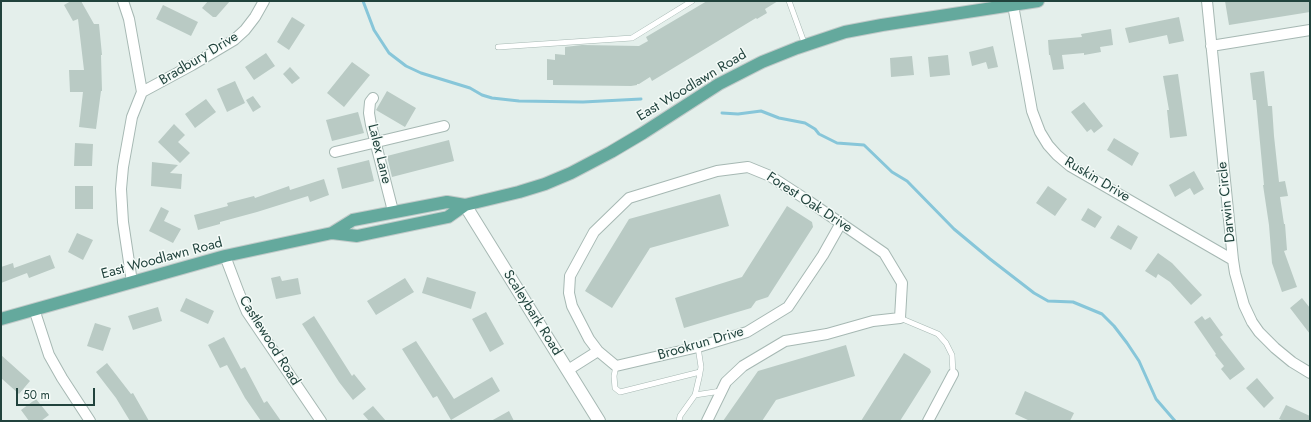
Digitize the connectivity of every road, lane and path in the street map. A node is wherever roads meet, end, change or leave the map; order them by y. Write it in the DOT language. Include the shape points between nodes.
graph roads {
  1 [pos="123,1"];
  2 [pos="264,1"];
  3 [pos="692,1"];
  4 [pos="789,1"];
  5 [pos="1038,1"];
  6 [pos="1207,1"];
  7 [pos="1013,5"];
  8 [pos="1310,30"];
  9 [pos="805,45"];
  10 [pos="1211,46"];
  11 [pos="498,47"];
  12 [pos="142,92"];
  13 [pos="373,98"];
  14 [pos="444,126"];
  15 [pos="375,143"];
  16 [pos="335,152"];
  17 [pos="465,205"];
  18 [pos="393,211"];
  19 [pos="841,223"];
  20 [pos="332,233"];
  21 [pos="225,256"];
  22 [pos="1233,260"];
  23 [pos="132,282"];
  24 [pos="34,309"];
  25 [pos="900,318"];
  26 [pos="1,319"];
  27 [pos="698,347"];
  28 [pos="598,351"];
  29 [pos="616,366"];
  30 [pos="568,370"];
  31 [pos="700,372"];
  32 [pos="953,374"];
  33 [pos="1310,374"];
  34 [pos="721,391"];
  35 [pos="695,395"];
  36 [pos="679,418"];
  37 [pos="90,421"];
  38 [pos="321,421"];
  39 [pos="599,421"];
  40 [pos="707,421"];
  41 [pos="928,421"];
  1 -- 12 [label="street" via="129,19"];
  2 -- 12 [label="street, Bradbury Drive" via="256,17 234,40"];
  3 -- 11 [label="lane" via="632,38"];
  4 -- 9 [label="lane"];
  5 -- 7 [label="main road, East Woodlawn Road"];
  6 -- 10 [label="street, Darwin Circle"];
  7 -- 9 [label="main road, East Woodlawn Road" via="845,32"];
  7 -- 22 [label="street, Ruskin Drive" via="1032,111 1048,145 1070,166"];
  8 -- 10 [label="street"];
  9 -- 17 [label="main road, East Woodlawn Road" via="762,62 719,84 643,133 572,173 519,192"];
  10 -- 22 [label="street, Darwin Circle"];
  12 -- 23 [label="street" via="132,117 121,189"];
  13 -- 15 [label="street, Lalex Lane" via="369,114"];
  14 -- 15 [label="street"];
  15 -- 16 [label="street"];
  15 -- 18 [label="street, Lalex Lane"];
  17 -- 18 [label="main road, East Woodlawn Road" via="446,202"];
  17 -- 20 [label="main road, East Woodlawn Road" via="441,219 357,236"];
  17 -- 30 [label="street, Scaleybark Road"];
  18 -- 20 [label="main road, East Woodlawn Road" via="353,220"];
  19 -- 25 [label="street, Forest Oak Drive" via="884,253 902,283"];
  19 -- 27 [label="street, Brookrun Drive" via="788,307 747,332"];
  19 -- 28 [label="street, Forest Oak Drive" via="770,176 748,167 717,171 629,198 594,232 570,276 569,293 572,306"];
  20 -- 21 [label="main road, East Woodlawn Road"];
  21 -- 23 [label="main road, East Woodlawn Road"];
  21 -- 38 [label="street, Castlewood Road" via="247,312"];
  22 -- 33 [label="street, Darwin Circle" via="1244,305 1252,322 1275,348"];
  23 -- 24 [label="main road, East Woodlawn Road"];
  24 -- 26 [label="main road, East Woodlawn Road"];
  24 -- 37 [label="street" via="49,355"];
  25 -- 32 [label="lane" via="938,334 952,355"];
  25 -- 34 [label="street" via="873,321 827,334 785,341 743,366 726,382"];
  27 -- 29 [label="street, Brookrun Drive"];
  27 -- 31 [label="lane"];
  28 -- 29 [label="street"];
  28 -- 30 [label="street"];
  29 -- 31 [label="lane" via="614,376 616,388 620,392"];
  30 -- 39 [label="street, Scaleybark Road"];
  31 -- 35 [label="lane"];
  32 -- 41 [label="street"];
  34 -- 35 [label="lane"];
  34 -- 40 [label="street"];
  35 -- 36 [label="lane"];
}
